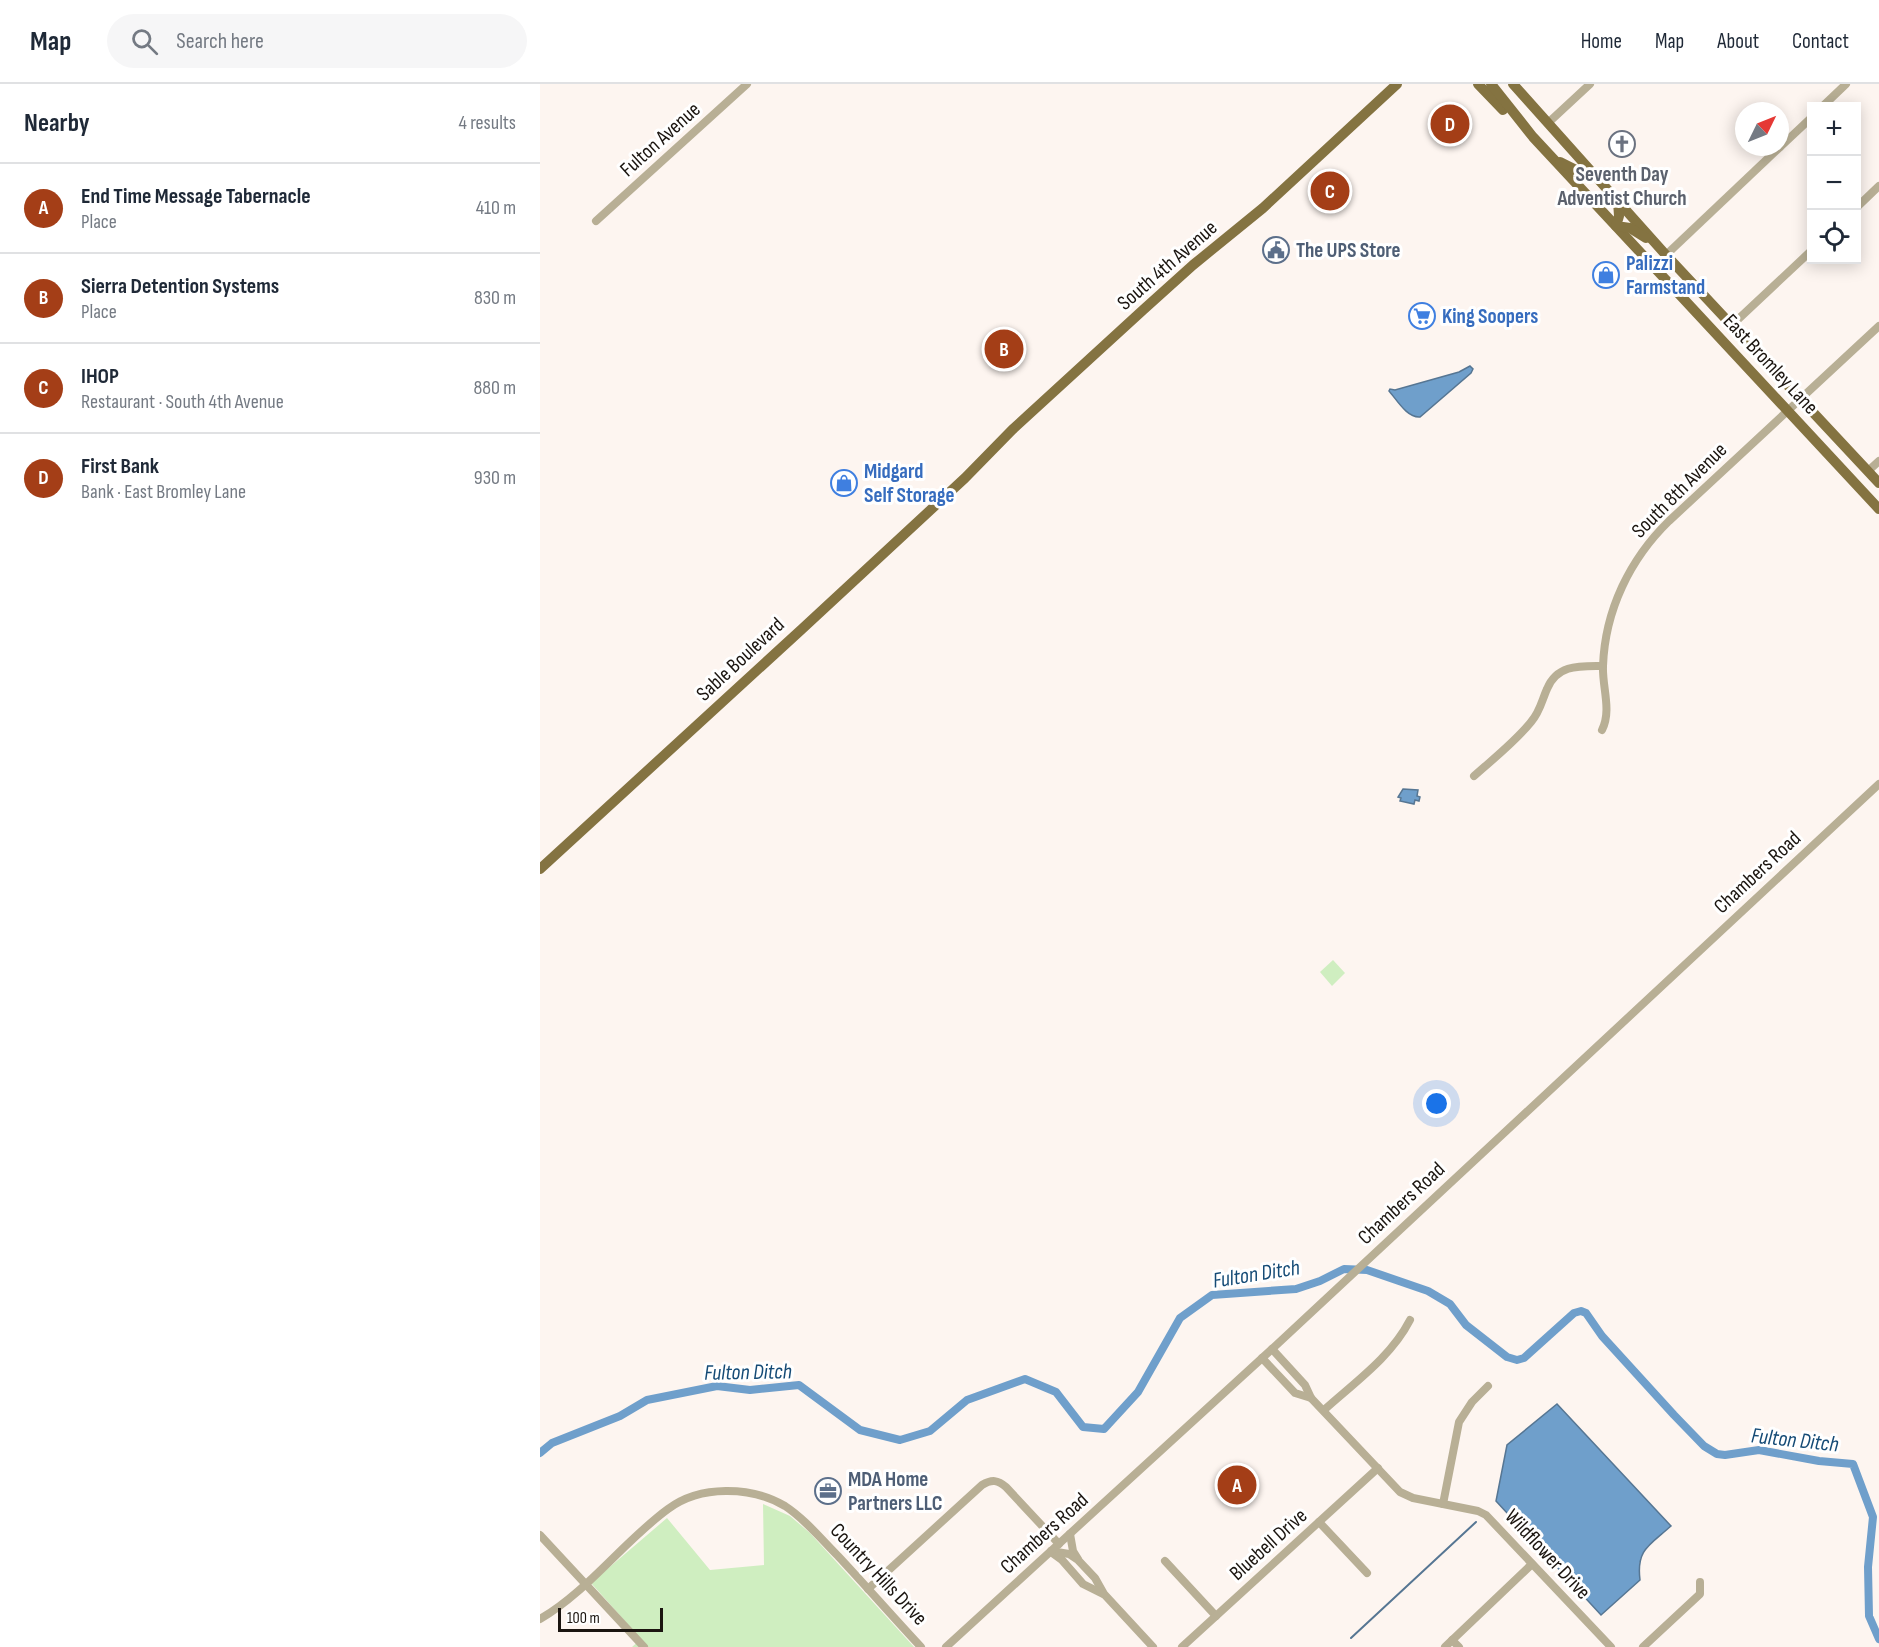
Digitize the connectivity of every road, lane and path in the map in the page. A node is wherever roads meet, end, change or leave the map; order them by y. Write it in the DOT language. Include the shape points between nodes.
graph roads {
  1 [pos="747,84"];
  2 [pos="1397,84"];
  3 [pos="1478,84"];
  4 [pos="1491,84"];
  5 [pos="1513,84"];
  6 [pos="1590,84"];
  7 [pos="1846,84"];
  8 [pos="1827,102"];
  9 [pos="1517,119"];
  10 [pos="1807,122"];
  11 [pos="1548,123"];
  12 [pos="1789,139"];
  13 [pos="1770,156"];
  14 [pos="1552,157"];
  15 [pos="1598,177"];
  16 [pos="1879,186"];
  17 [pos="1618,200"];
  18 [pos="1861,204"];
  19 [pos="596,221"];
  20 [pos="1616,226"];
  21 [pos="1658,245"];
  22 [pos="1666,255"];
  23 [pos="1807,255"];
  24 [pos="1732,325"];
  25 [pos="1879,326"];
  26 [pos="1801,399"];
  27 [pos="1784,414"];
  28 [pos="1879,461"];
  29 [pos="1868,471"];
  30 [pos="965,477"];
  31 [pos="1879,483"];
  32 [pos="1879,509"];
  33 [pos="1603,666"];
  34 [pos="1602,730"];
  35 [pos="1474,776"];
  36 [pos="1879,784"];
  37 [pos="540,869"];
  38 [pos="1410,1320"];
  39 [pos="1272,1349"];
  40 [pos="1262,1358"];
  41 [pos="1488,1386"];
  42 [pos="1311,1398"];
  43 [pos="1324,1410"];
  44 [pos="1378,1468"];
  45 [pos="1443,1504"];
  46 [pos="1319,1522"];
  47 [pos="1070,1534"];
  48 [pos="540,1535"];
  49 [pos="1059,1544"];
  50 [pos="1051,1551"];
  51 [pos="1078,1560"];
  52 [pos="1165,1561"];
  53 [pos="1532,1564"];
  54 [pos="1367,1573"];
  55 [pos="1700,1582"];
  56 [pos="585,1583"];
  57 [pos="868,1589"];
  58 [pos="1104,1594"];
  59 [pos="1216,1616"];
  60 [pos="540,1619"];
  61 [pos="1452,1640"];
  62 [pos="644,1647"];
  63 [pos="921,1647"];
  64 [pos="946,1647"];
  65 [pos="1153,1647"];
  66 [pos="1182,1647"];
  67 [pos="1444,1647"];
  68 [pos="1459,1647"];
  69 [pos="1611,1647"];
  70 [pos="1643,1647"];
  1 -- 19 [label="street, Fulton Avenue"];
  2 -- 30 [label="main road, South 4th Avenue" via="1257,213 1143,310"];
  3 -- 9 [label="main road" via="1506,114"];
  4 -- 9 [label="main road, East Bromley Lane"];
  5 -- 11 [label="main road, East Bromley Lane"];
  6 -- 11 [label="street"];
  7 -- 8 [label="street"];
  9 -- 14 [label="main road, East Bromley Lane"];
  10 -- 12 [label="street"];
  11 -- 15 [label="main road, East Bromley Lane"];
  13 -- 22 [label="street"];
  14 -- 15 [label="main road"];
  14 -- 20 [label="main road, East Bromley Lane"];
  15 -- 17 [label="main road, East Bromley Lane"];
  16 -- 18 [label="street"];
  17 -- 20 [label="main road"];
  17 -- 21 [label="main road, East Bromley Lane"];
  20 -- 21 [label="main road" via="1634,230"];
  20 -- 27 [label="main road, East Bromley Lane"];
  21 -- 22 [label="main road, East Bromley Lane"];
  22 -- 24 [label="main road, East Bromley Lane"];
  23 -- 24 [label="street"];
  24 -- 26 [label="main road, East Bromley Lane"];
  25 -- 26 [label="street, South 8th Avenue"];
  26 -- 27 [label="street, South 8th Avenue"];
  26 -- 29 [label="main road, East Bromley Lane"];
  27 -- 32 [label="main road, East Bromley Lane"];
  27 -- 33 [label="street, South 8th Avenue" via="1669,521 1638,556 1612,614"];
  28 -- 29 [label="street"];
  29 -- 31 [label="main road, East Bromley Lane"];
  30 -- 37 [label="main road, Sable Boulevard"];
  33 -- 34 [label="street, South 8th Avenue" via="1607,718"];
  33 -- 35 [label="street" via="1573,666 1554,676 1531,723"];
  36 -- 39 [label="street, Chambers Road"];
  38 -- 43 [label="street" via="1395,1344"];
  39 -- 40 [label="street, Chambers Road"];
  39 -- 42 [label="street, Wildflower Drive" via="1305,1385"];
  40 -- 42 [label="street, Wildflower Drive" via="1295,1393"];
  40 -- 47 [label="street, Chambers Road"];
  41 -- 45 [label="street" via="1460,1422"];
  42 -- 43 [label="street, Wildflower Drive"];
  43 -- 44 [label="street, Wildflower Drive"];
  44 -- 45 [label="street, Wildflower Drive" via="1409,1497"];
  44 -- 46 [label="street, Bluebell Drive"];
  45 -- 53 [label="street, Wildflower Drive" via="1486,1515"];
  46 -- 54 [label="street"];
  46 -- 59 [label="street, Bluebell Drive"];
  47 -- 49 [label="street, Chambers Road"];
  47 -- 51 [label="street"];
  48 -- 56 [label="street"];
  49 -- 50 [label="street, Chambers Road"];
  49 -- 57 [label="street" via="1006,1487 990,1481"];
  50 -- 51 [label="street"];
  50 -- 58 [label="street" via="1083,1584"];
  50 -- 64 [label="street, Chambers Road"];
  51 -- 58 [label="street"];
  52 -- 59 [label="street"];
  53 -- 61 [label="street"];
  53 -- 69 [label="street, Wildflower Drive"];
  55 -- 70 [label="street" via="1700,1594"];
  56 -- 57 [label="street, Country Hills Drive" via="674,1504 695,1495 732,1492 771,1499 787,1508"];
  56 -- 60 [label="street, Country Hills Drive"];
  56 -- 62 [label="street"];
  57 -- 63 [label="street, Country Hills Drive"];
  58 -- 65 [label="street"];
  59 -- 66 [label="street, Bluebell Drive"];
  61 -- 67 [label="street"];
  61 -- 68 [label="street"];
}
